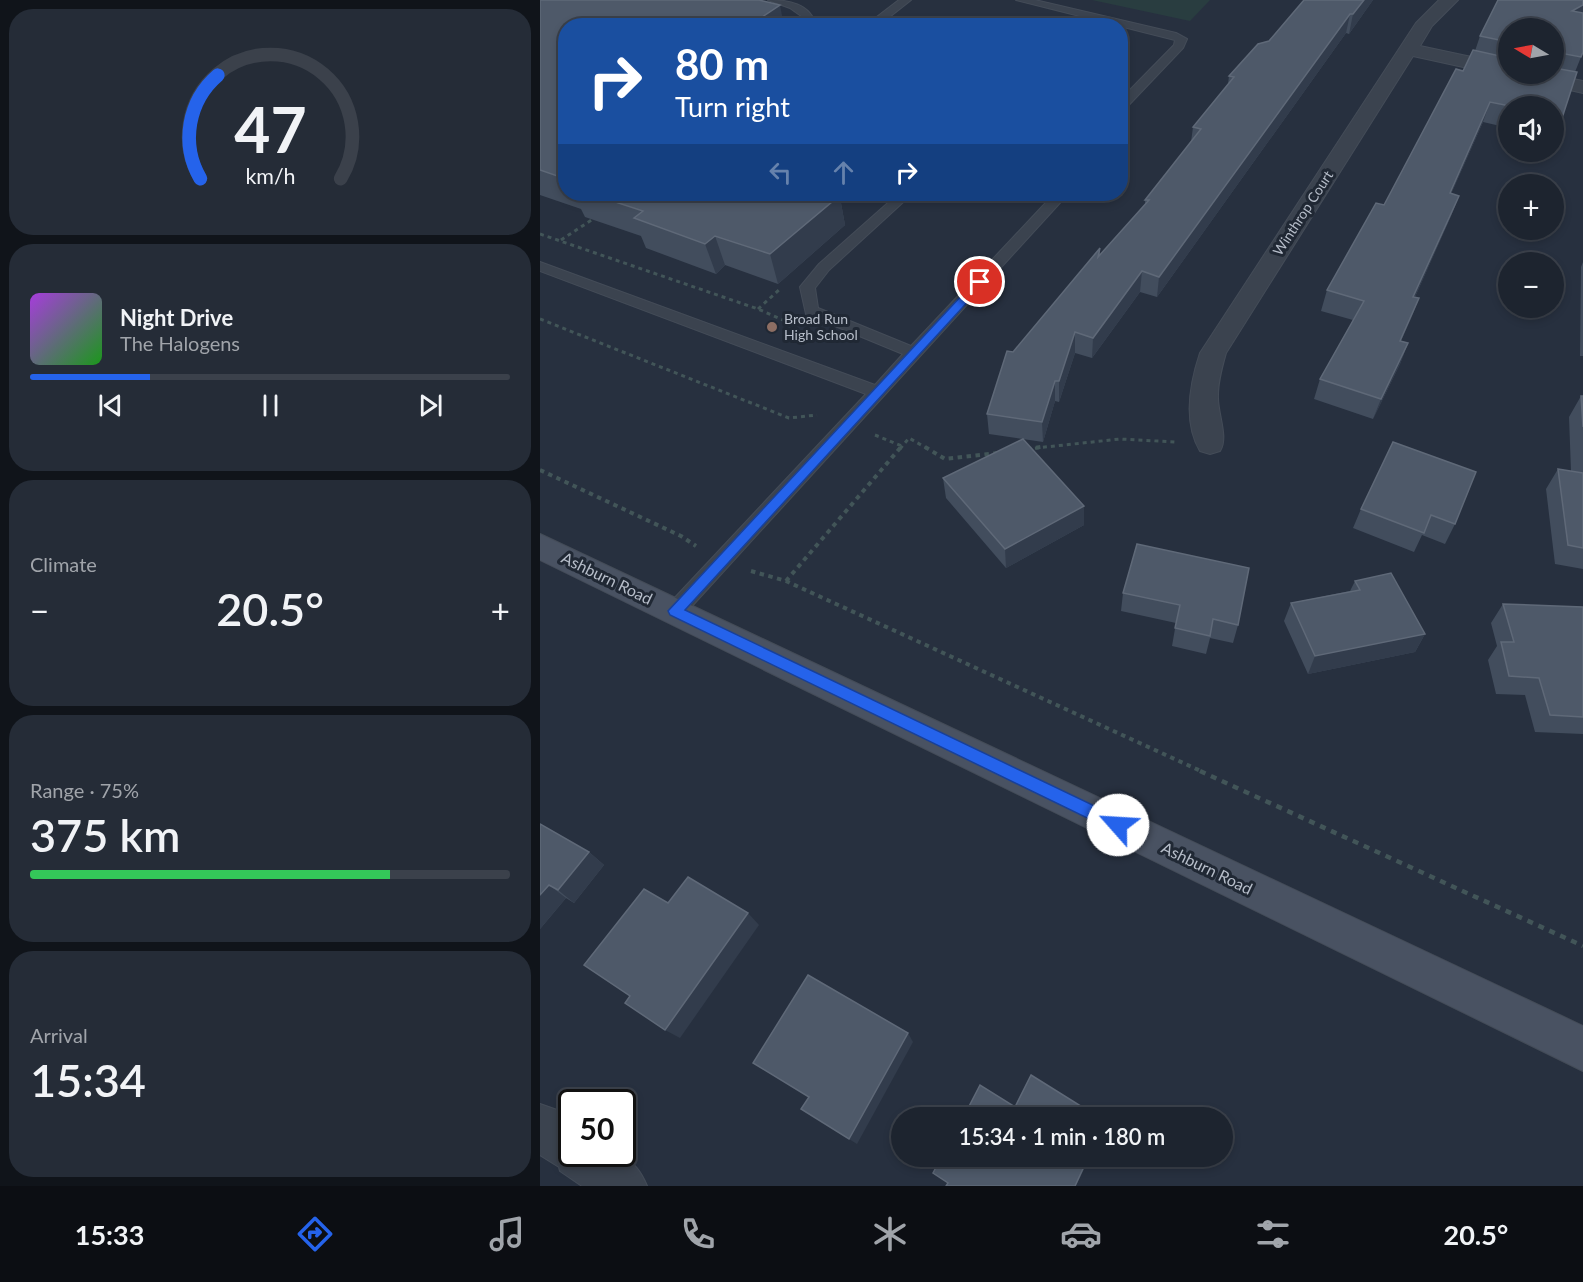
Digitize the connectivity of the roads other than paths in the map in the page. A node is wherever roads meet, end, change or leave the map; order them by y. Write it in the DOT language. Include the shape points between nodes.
graph roads {
  1 [pos="773,0"];
  2 [pos="906,0"];
  3 [pos="1020,0"];
  4 [pos="1449,0"];
  5 [pos="809,18"];
  6 [pos="881,18"];
  7 [pos="1098,18"];
  8 [pos="1128,25"];
  9 [pos="1408,49"];
  10 [pos="1498,69"];
  11 [pos="1564,83"];
  12 [pos="1583,87"];
  13 [pos="1128,99"];
  14 [pos="897,201"];
  15 [pos="1055,201"];
  16 [pos="540,266"];
  17 [pos="915,353"];
  18 [pos="877,392"];
  19 [pos="1210,444"];
  20 [pos="540,546"];
  21 [pos="675,611"];
  22 [pos="1583,1049"];
  23 [pos="540,1127"];
  24 [pos="558,1139"];
  25 [pos="596,1167"];
  26 [pos="623,1186"];
  1 -- 5 [label="lane" via="794,6"];
  2 -- 6 [label="lane"];
  3 -- 7 [label="lane"];
  4 -- 9 [label="street, Winthrop Court" via="1425,23"];
  8 -- 13 [label="lane" via="1181,39 1179,46"];
  9 -- 10 [label="street"];
  9 -- 19 [label="street, Winthrop Court" via="1213,354 1203,381 1203,411"];
  11 -- 12 [label="street"];
  14 -- 17 [label="lane" via="807,287 811,311"];
  15 -- 17 [label="lane"];
  16 -- 18 [label="lane"];
  17 -- 18 [label="lane"];
  18 -- 21 [label="lane"];
  20 -- 21 [label="main road, Ashburn Road"];
  21 -- 22 [label="main road, Ashburn Road"];
  23 -- 24 [label="street"];
  25 -- 26 [label="street"];
}
